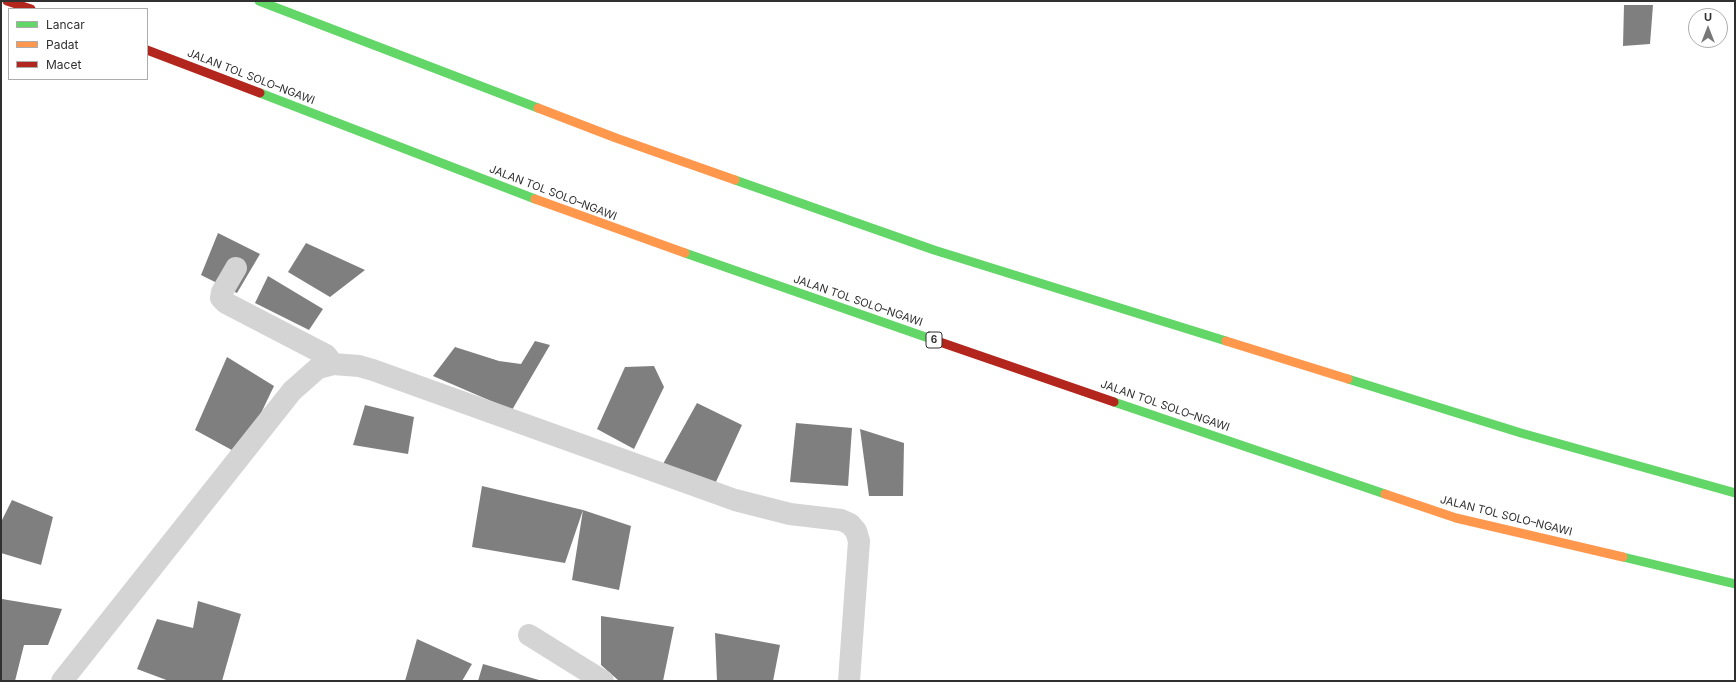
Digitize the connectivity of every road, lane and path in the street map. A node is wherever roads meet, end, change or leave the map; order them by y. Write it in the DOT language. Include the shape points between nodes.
graph roads {
  1 [pos="7,1"];
  2 [pos="259,1"];
  3 [pos="28,8"];
  4 [pos="148,50"];
  5 [pos="236,268"];
  6 [pos="333,364"];
  7 [pos="1735,493"];
  8 [pos="1735,584"];
  9 [pos="529,636"];
  10 [pos="62,681"];
  11 [pos="603,681"];
  12 [pos="849,681"];
  1 -- 3 [label="highway"];
  2 -- 7 [label="highway" via="616,138 934,250 1521,433"];
  4 -- 8 [label="highway, JALAN TOL SOLO–NGAWI / 6" via="584,218 1456,518"];
  5 -- 6 [label="street" via="222,292 221,298 226,303 326,355"];
  6 -- 10 [label="street" via="318,368 292,391"];
  6 -- 12 [label="street" via="373,370 741,502 790,514 840,520 850,524 856,531 859,541"];
  9 -- 11 [label="street"];
}
